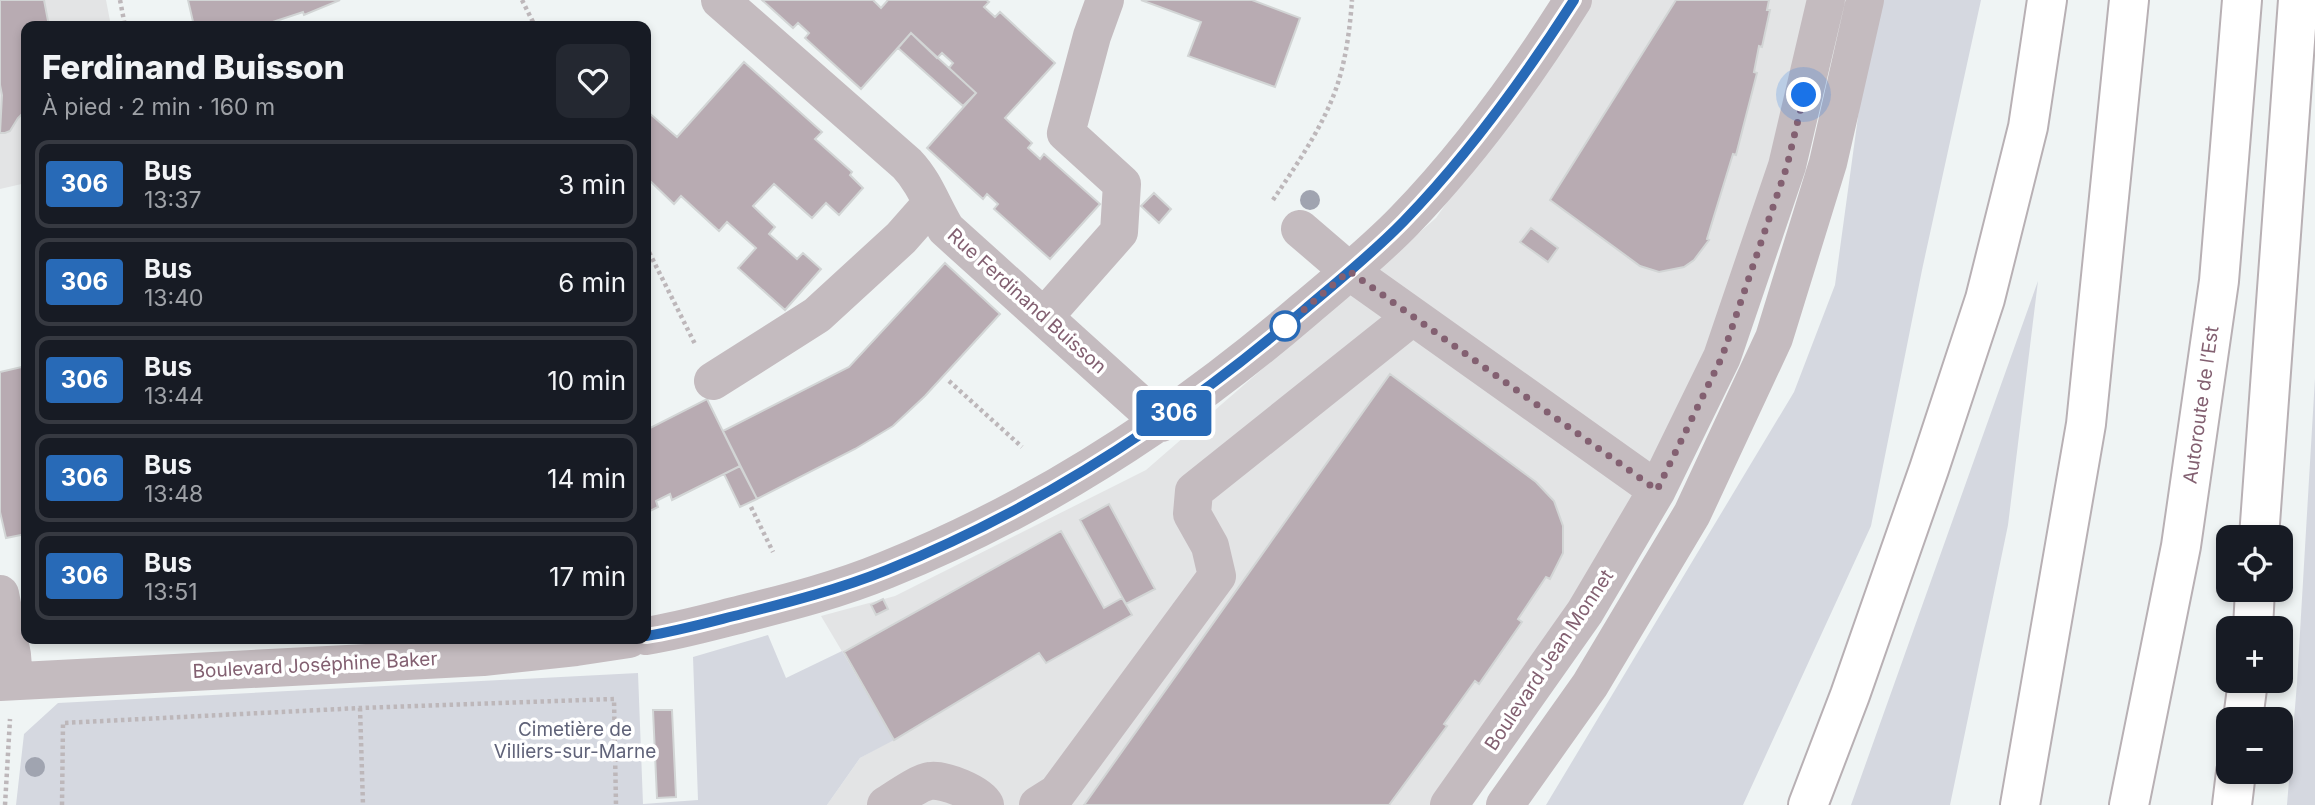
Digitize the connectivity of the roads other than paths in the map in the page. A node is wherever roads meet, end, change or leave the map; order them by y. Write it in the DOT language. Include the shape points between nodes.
graph roads {
  1 [pos="720,0"];
  2 [pos="1105,0"];
  3 [pos="1573,0"];
  4 [pos="1826,0"];
  5 [pos="1865,0"];
  6 [pos="2047,0"];
  7 [pos="2129,0"];
  8 [pos="2242,0"];
  9 [pos="2298,0"];
  10 [pos="931,204"];
  11 [pos="1300,229"];
  12 [pos="1349,271"];
  13 [pos="1044,317"];
  14 [pos="1412,317"];
  15 [pos="713,381"];
  16 [pos="1160,423"];
  17 [pos="1657,490"];
  18 [pos="2260,525"];
  19 [pos="0,594"];
  20 [pos="651,635"];
  21 [pos="596,644"];
  22 [pos="7,681"];
  23 [pos="1850,695"];
  24 [pos="2235,784"];
  25 [pos="1056,800"];
  26 [pos="886,805"];
  27 [pos="985,805"];
  28 [pos="1450,805"];
  29 [pos="1506,805"];
  30 [pos="1794,805"];
  31 [pos="1808,805"];
  32 [pos="2020,805"];
  33 [pos="2129,805"];
  34 [pos="2232,805"];
  1 -- 10 [label="street, Rue Ferdinand Buisson" via="907,164 922,179"];
  2 -- 13 [label="street" via="1066,133 1122,184 1119,232"];
  3 -- 12 [label="street" via="1464,153 1402,223"];
  4 -- 17 [label="street, Boulevard Jean Monnet" via="1787,166 1727,344"];
  5 -- 29 [label="street" via="1828,163 1774,338 1692,514 1590,685"];
  6 -- 23 [label="highway" via="2028,127 1984,299"];
  7 -- 32 [label="highway" via="2086,424"];
  8 -- 33 [label="highway, Autoroute de l’Est" via="2219,281 2181,545"];
  9 -- 18 [label="highway"];
  10 -- 13 [label="street, Rue Ferdinand Buisson" via="946,229"];
  10 -- 15 [label="street" via="817,315"];
  11 -- 12 [label="street"];
  12 -- 14 [label="street"];
  12 -- 16 [label="street"];
  13 -- 16 [label="street, Rue Ferdinand Buisson"];
  14 -- 17 [label="street"];
  14 -- 25 [label="street" via="1194,491 1192,514 1210,546 1217,576 1179,641"];
  16 -- 20 [label="street" via="1023,505 886,570 787,603"];
  17 -- 28 [label="street, Boulevard Jean Monnet" via="1585,612"];
  19 -- 22 [label="street" via="12,655"];
  21 -- 22 [label="street, Boulevard Joséphine Baker" via="483,657"];
  23 -- 30 [label="highway"];
  23 -- 31 [label="highway"];
  24 -- 34 [label="highway"];
  26 -- 27 [label="street" via="929,781 955,785"];
}
